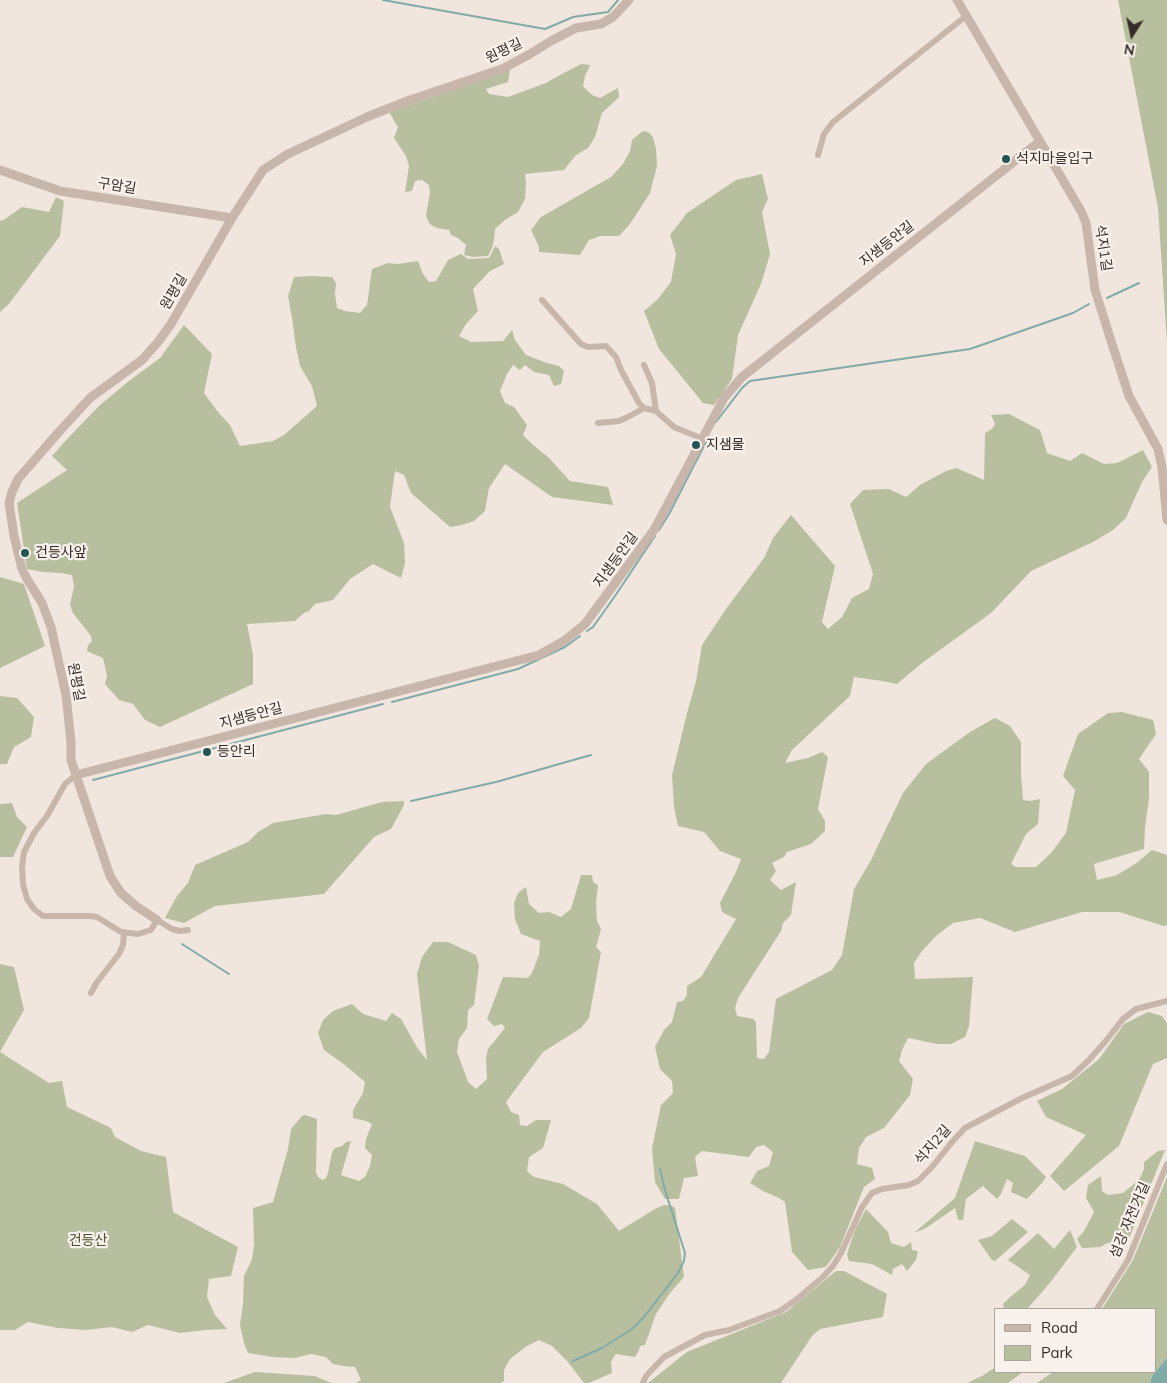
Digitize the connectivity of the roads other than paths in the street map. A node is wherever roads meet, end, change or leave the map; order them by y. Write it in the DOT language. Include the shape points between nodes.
graph roads {
  1 [pos="629,0"];
  2 [pos="957,0"];
  3 [pos="966,16"];
  4 [pos="1040,141"];
  5 [pos="818,155"];
  6 [pos="0,170"];
  7 [pos="232,218"];
  8 [pos="542,300"];
  9 [pos="644,365"];
  10 [pos="644,408"];
  11 [pos="656,411"];
  12 [pos="598,423"];
  13 [pos="702,439"];
  14 [pos="1167,520"];
  15 [pos="76,775"];
  16 [pos="156,920"];
  17 [pos="188,930"];
  18 [pos="124,932"];
  19 [pos="91,993"];
  20 [pos="1167,1001"];
  21 [pos="1167,1164"];
  22 [pos="1097,1308"];
  23 [pos="643,1383"];
  1 -- 7 [label="street, 원평길" via="601,24 576,28 502,69 407,101 288,154 262,170"];
  2 -- 3 [label="street, 석지1길"];
  3 -- 4 [label="street, 석지1길"];
  3 -- 5 [label="street" via="833,122 824,134"];
  4 -- 13 [label="street, 지샘등안길" via="742,377 724,398"];
  4 -- 14 [label="street, 석지1길" via="1086,223 1095,290 1113,347 1129,396 1158,450"];
  6 -- 7 [label="street, 구암길" via="60,191"];
  7 -- 15 [label="street, 원평길" via="158,342 142,360 90,398 18,479 12,492 10,511 22,569 42,603 51,627 66,695 71,760"];
  8 -- 10 [label="street" via="581,344 606,346 616,357"];
  9 -- 11 [label="street" via="652,383"];
  10 -- 11 [label="street"];
  10 -- 12 [label="street" via="619,421"];
  11 -- 13 [label="street" via="674,427"];
  13 -- 15 [label="street, 지샘등안길" via="654,530 618,581 585,624 547,651"];
  15 -- 16 [label="street" via="110,876 121,893"];
  15 -- 18 [label="street" via="65,784 24,852 23,884 27,899 43,916 97,917"];
  16 -- 17 [label="street" via="172,929"];
  16 -- 18 [label="street" via="151,930 138,934"];
  18 -- 19 [label="street" via="119,954"];
  20 -- 23 [label="street, 석지2길" via="1129,1014 1072,1076 965,1128 918,1181 872,1193 833,1266 797,1299 780,1311 729,1330 705,1335 672,1352 646,1376"];
  21 -- 22 [label="street, 섬강 자전거길" via="1128,1260"];
}
